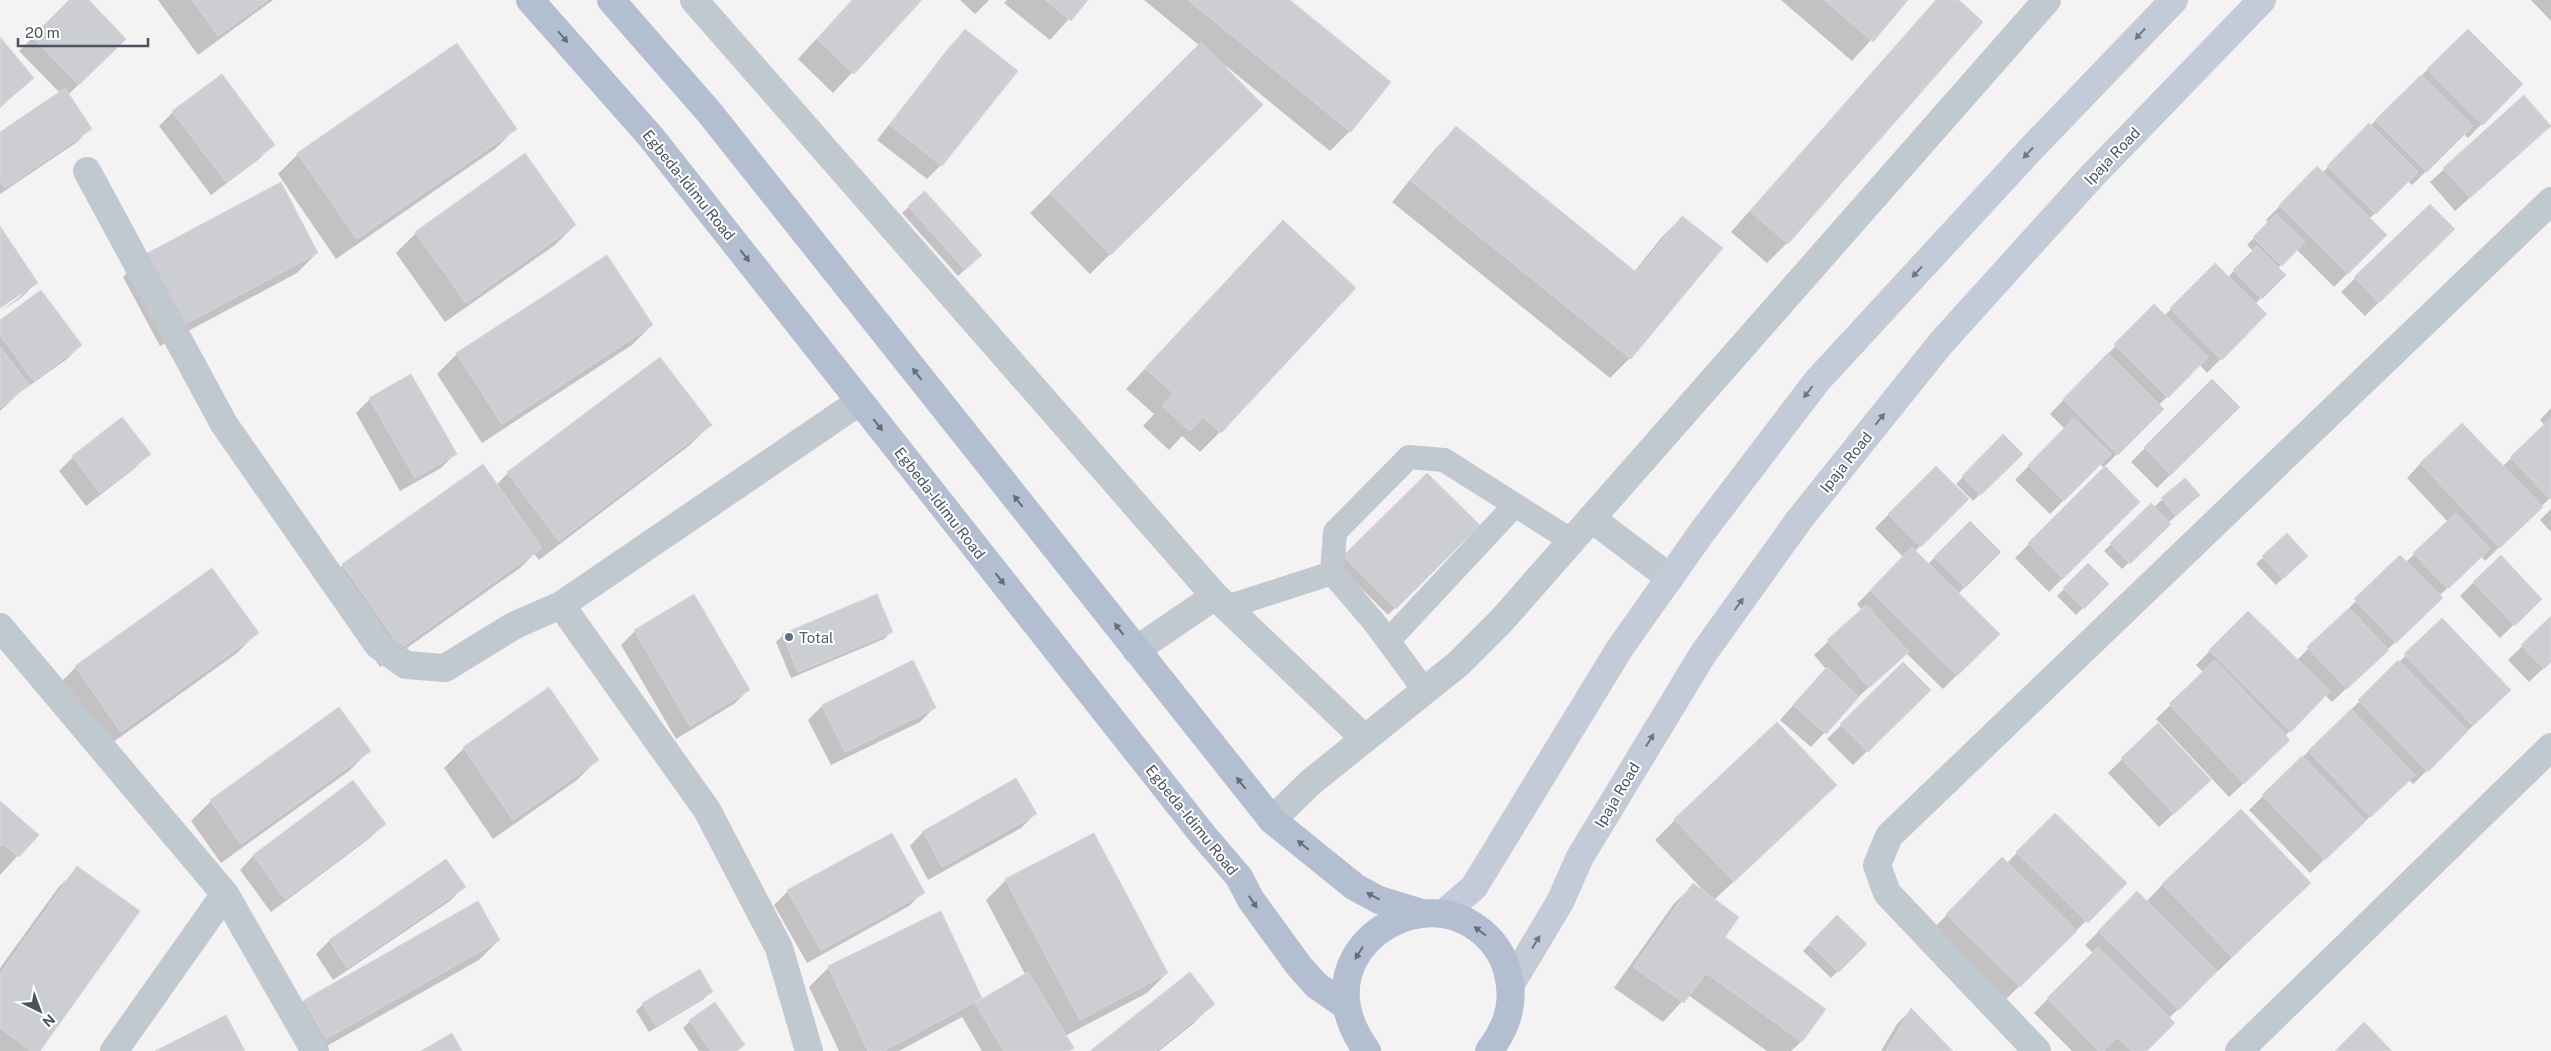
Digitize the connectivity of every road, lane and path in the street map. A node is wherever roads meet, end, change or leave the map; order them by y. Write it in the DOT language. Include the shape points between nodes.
graph roads {
  1 [pos="530,0"];
  2 [pos="612,0"];
  3 [pos="694,0"];
  4 [pos="2047,0"];
  5 [pos="2174,0"];
  6 [pos="2262,0"];
  7 [pos="87,171"];
  8 [pos="2551,201"];
  9 [pos="860,402"];
  10 [pos="1515,505"];
  11 [pos="1591,518"];
  12 [pos="1572,541"];
  13 [pos="1332,573"];
  14 [pos="1670,578"];
  15 [pos="1221,602"];
  16 [pos="561,605"];
  17 [pos="0,627"];
  18 [pos="1388,641"];
  19 [pos="1136,650"];
  20 [pos="1425,691"];
  21 [pos="1365,739"];
  22 [pos="2549,751"];
  23 [pos="1272,820"];
  24 [pos="224,894"];
  25 [pos="1431,913"];
  26 [pos="1511,984"];
  27 [pos="1346,1006"];
  28 [pos="114,1051"];
  29 [pos="315,1051"];
  30 [pos="809,1051"];
  31 [pos="1367,1051"];
  32 [pos="1489,1051"];
  33 [pos="2037,1051"];
  34 [pos="2239,1051"];
  1 -- 9 [label="main road, Egbeda-Idimu Road, one-way" via="651,136"];
  19 -- 2 [label="main road, one-way" via="709,112"];
  3 -- 15 [label="street"];
  4 -- 11 [label="street"];
  5 -- 14 [label="main road, one-way" via="2030,150 1817,381"];
  26 -- 6 [label="main road, Ipaja Road, one-way" via="1560,902 1580,857 1703,654 1799,520 1941,343 2092,176"];
  7 -- 16 [label="street" via="224,424 378,645 406,665 444,668 515,625"];
  8 -- 33 [label="street" via="1889,836 1877,865 1887,893"];
  9 -- 16 [label="street"];
  9 -- 27 [label="main road, Egbeda-Idimu Road, one-way" via="1239,877 1251,900 1299,966 1316,985"];
  10 -- 12 [label="lane"];
  10 -- 13 [label="lane" via="1444,460 1409,457 1335,532"];
  10 -- 18 [label="lane"];
  11 -- 12 [label="street"];
  11 -- 14 [label="street"];
  12 -- 20 [label="street" via="1502,620 1458,664"];
  13 -- 15 [label="lane"];
  13 -- 18 [label="lane"];
  14 -- 25 [label="main road" via="1620,648 1490,865 1474,887"];
  15 -- 19 [label="street"];
  15 -- 21 [label="street"];
  16 -- 30 [label="street" via="707,810 779,948"];
  17 -- 24 [label="street"];
  18 -- 20 [label="lane"];
  23 -- 19 [label="main road, one-way"];
  20 -- 21 [label="street"];
  21 -- 23 [label="street" via="1311,782"];
  22 -- 34 [label="street"];
  25 -- 23 [label="main road, one-way" via="1379,900 1356,887"];
  24 -- 28 [label="street"];
  24 -- 29 [label="street"];
  26 -- 25 [label="main road, one-way" via="1504,959 1490,938 1469,922"];
  25 -- 27 [label="main road, one-way" via="1394,920 1372,935 1356,955 1347,980"];
  26 -- 32 [label="main road" via="1510,1010 1501,1035"];
  27 -- 31 [label="main road" via="1354,1031"];
}
